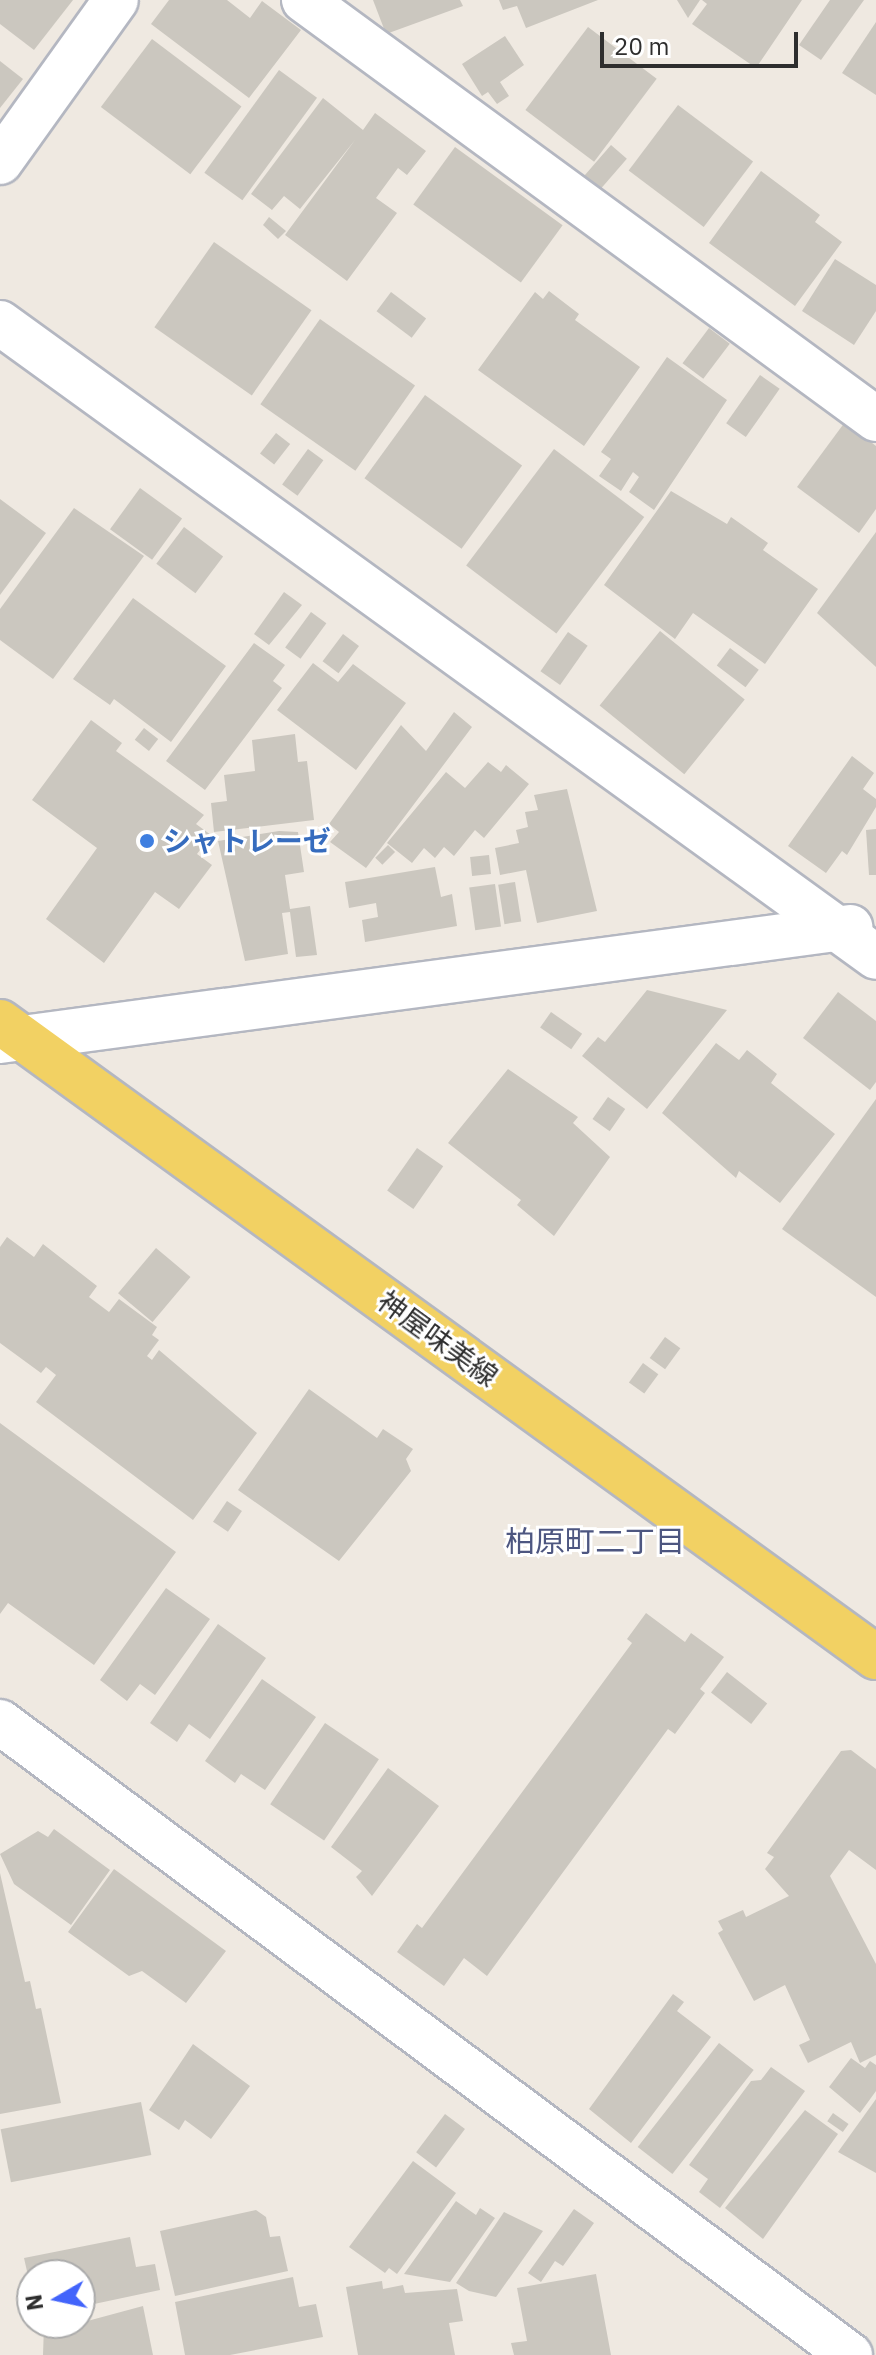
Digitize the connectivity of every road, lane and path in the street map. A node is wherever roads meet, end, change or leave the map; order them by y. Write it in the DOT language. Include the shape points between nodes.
graph roads {
  1 [pos="116,0"];
  2 [pos="304,0"];
  3 [pos="0,162"];
  4 [pos="0,323"];
  5 [pos="876,419"];
  6 [pos="856,926"];
  7 [pos="876,957"];
  8 [pos="8,1034"];
  9 [pos="876,1657"];
  10 [pos="0,1722"];
  11 [pos="850,2355"];
  1 -- 3 [label="street"];
  2 -- 5 [label="street"];
  4 -- 6 [label="street"];
  6 -- 7 [label="street"];
  6 -- 8 [label="street"];
  8 -- 9 [label="main road, 神屋味美線"];
  10 -- 11 [label="street"];
}
